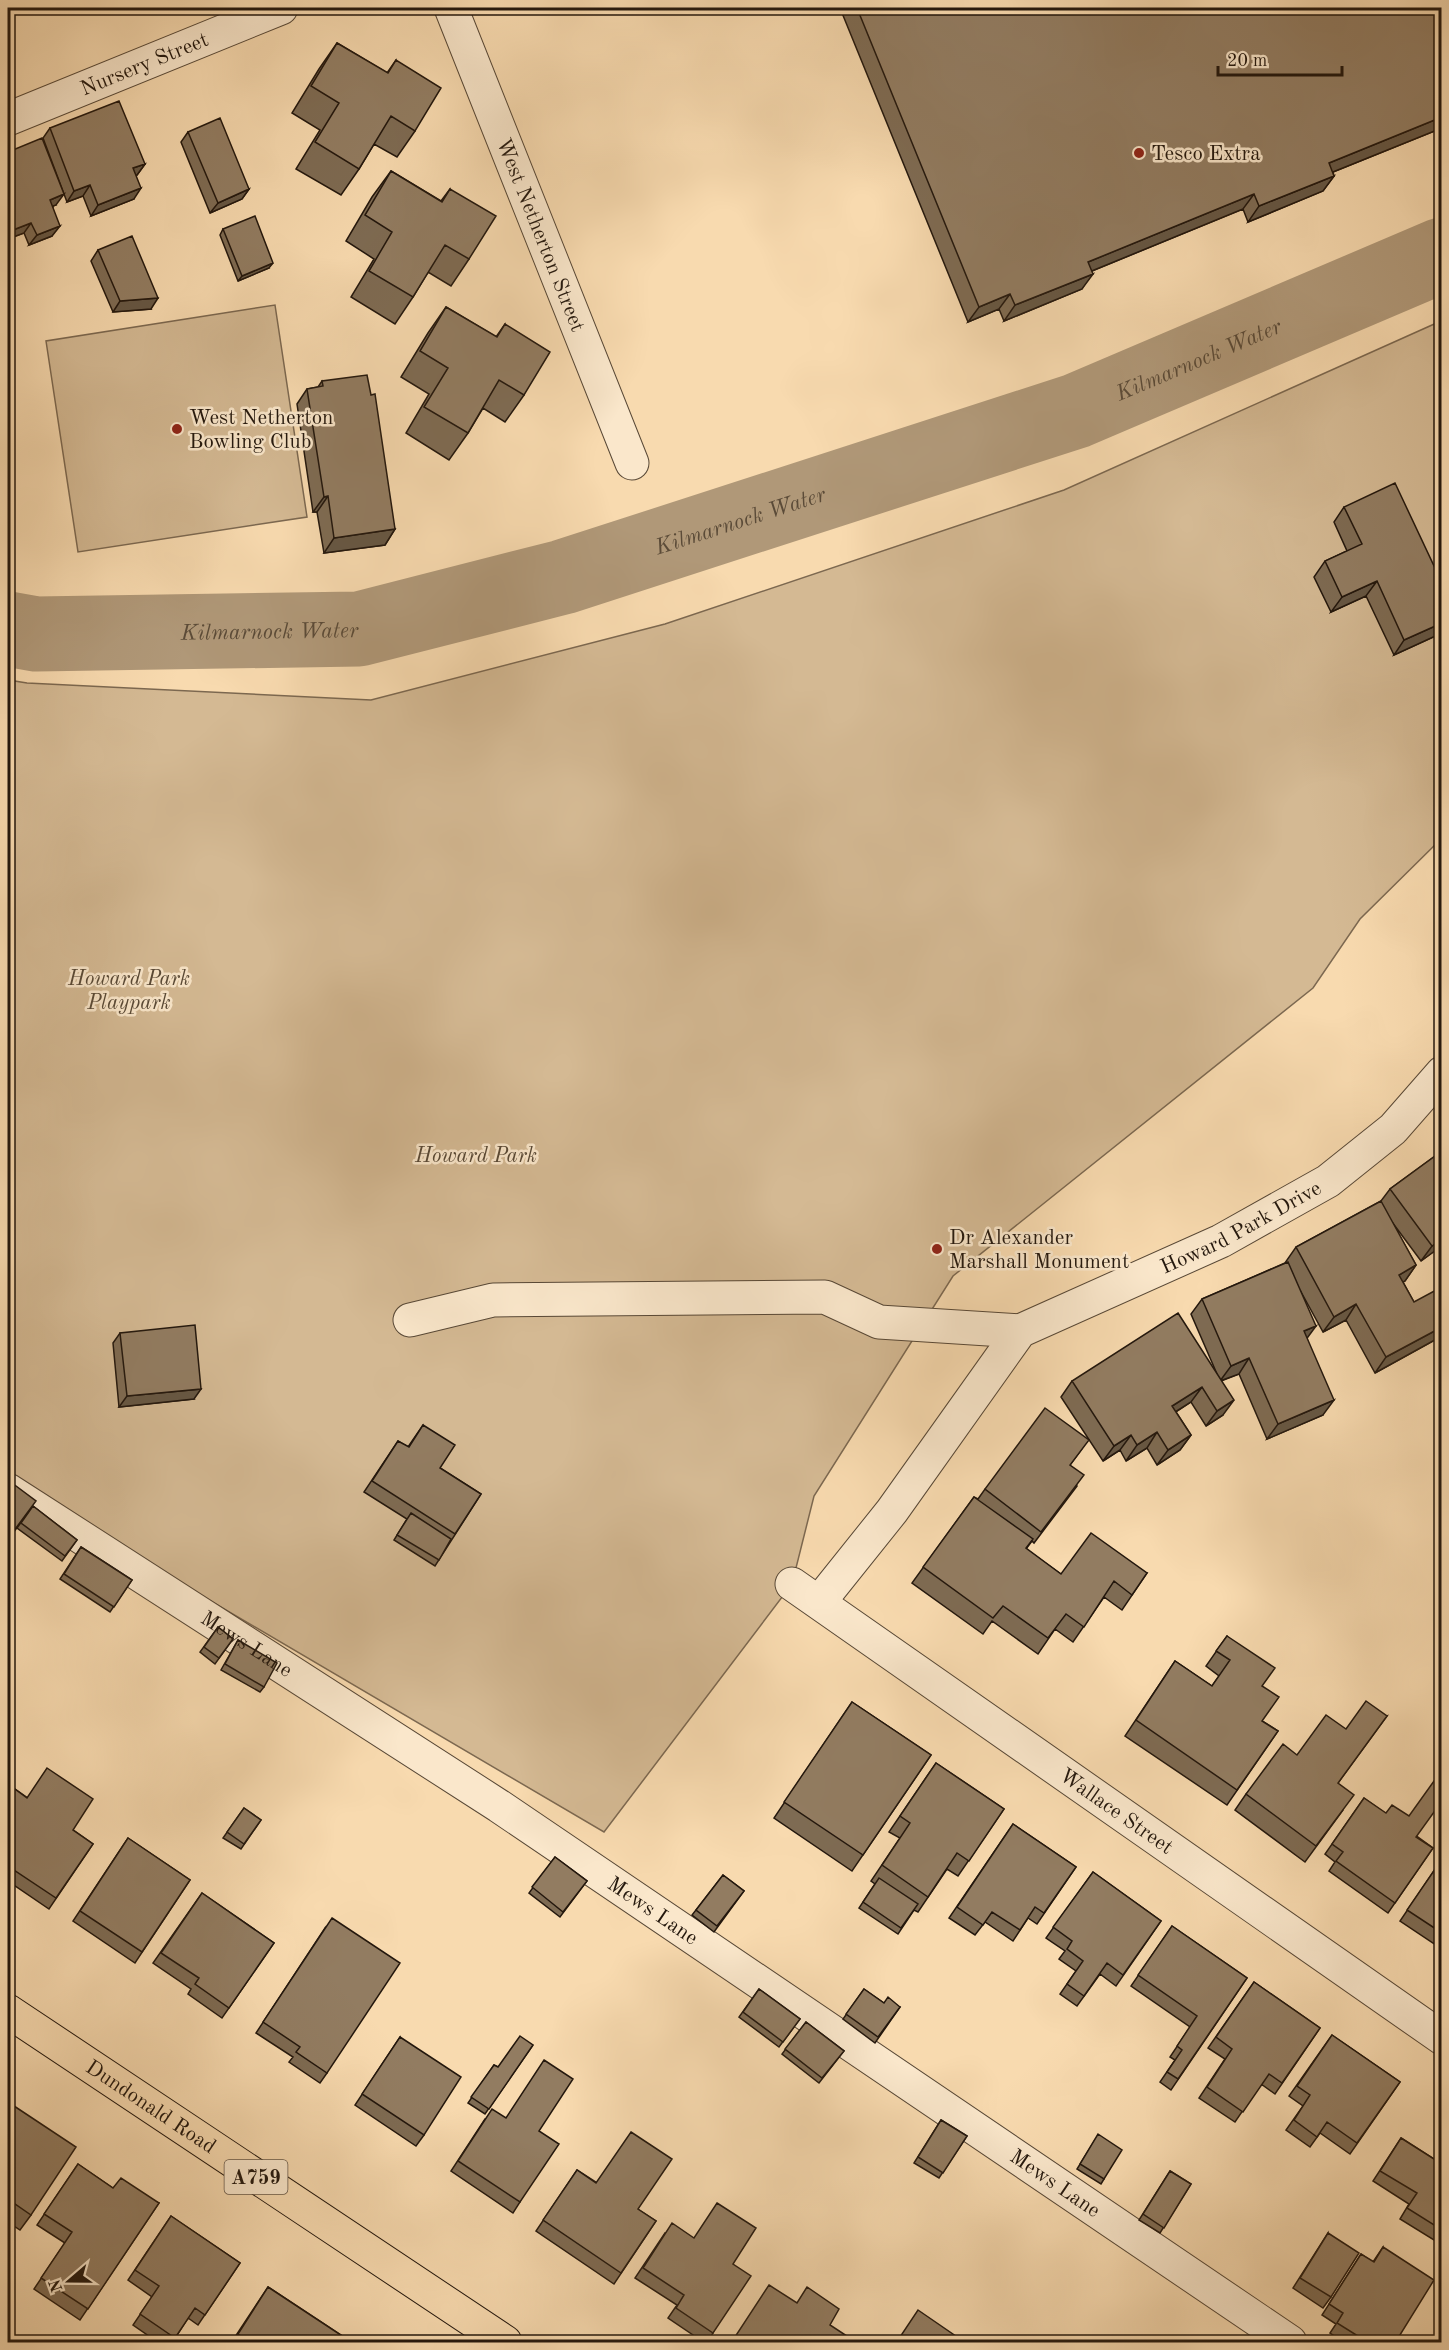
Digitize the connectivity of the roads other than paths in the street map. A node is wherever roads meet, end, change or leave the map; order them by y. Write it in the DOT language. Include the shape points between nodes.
graph roads {
  1 [pos="281,8"];
  2 [pos="451,8"];
  3 [pos="8,119"];
  4 [pos="632,463"];
  5 [pos="1442,1073"];
  6 [pos="410,1320"];
  7 [pos="1020,1331"];
  8 [pos="8,1490"];
  9 [pos="792,1584"];
  10 [pos="820,1601"];
  11 [pos="8,2011"];
  12 [pos="1442,2038"];
  13 [pos="505,2343"];
  14 [pos="1290,2343"];
  1 -- 3 [label="street, Nursery Street"];
  2 -- 4 [label="street, West Netherton Street"];
  5 -- 7 [label="street, Howard Park Drive" via="1393,1129 1328,1181 1221,1241"];
  6 -- 7 [label="street" via="493,1300 825,1297 879,1322"];
  7 -- 10 [label="street" via="892,1511"];
  8 -- 14 [label="street, Mews Lane" via="499,1806"];
  9 -- 10 [label="street, Wallace Street"];
  10 -- 12 [label="street, Wallace Street"];
  11 -- 13 [label="main road, Dundonald Road / A759"];
}
